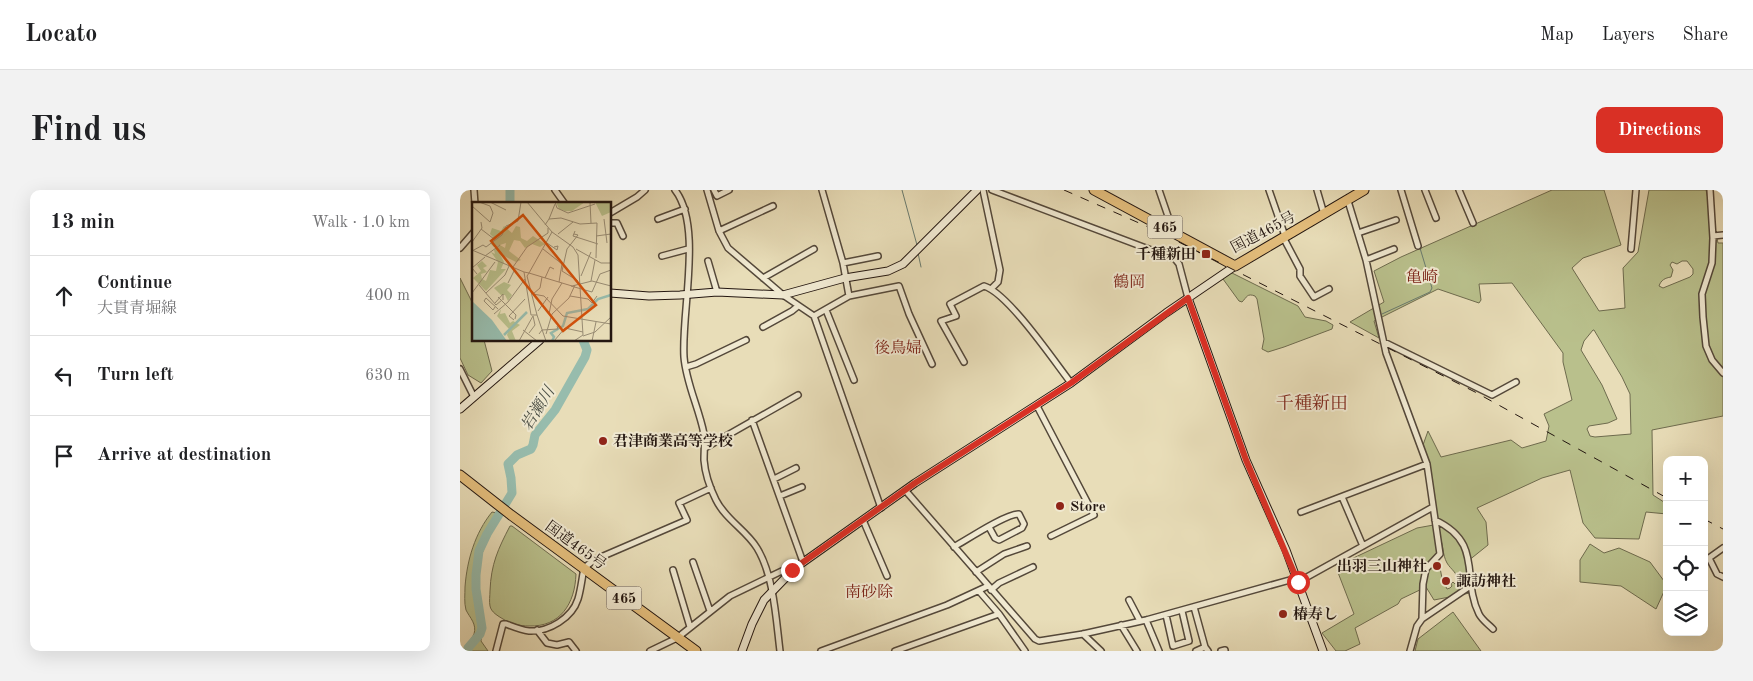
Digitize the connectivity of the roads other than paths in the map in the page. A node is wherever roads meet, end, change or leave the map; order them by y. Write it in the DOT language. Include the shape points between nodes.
graph roads {
  1 [pos="564,190"];
  2 [pos="645,190"];
  3 [pos="675,190"];
  4 [pos="707,190"];
  5 [pos="714,190"];
  6 [pos="729,190"];
  7 [pos="822,190"];
  8 [pos="977,190"];
  9 [pos="983,190"];
  10 [pos="992,190"];
  11 [pos="1094,190"];
  12 [pos="1160,190"];
  13 [pos="1269,190"];
  14 [pos="1317,190"];
  15 [pos="1364,190"];
  16 [pos="1402,190"];
  17 [pos="1425,190"];
  18 [pos="1459,190"];
  19 [pos="1636,190"];
  20 [pos="1710,190"];
  21 [pos="556,191"];
  22 [pos="1348,201"];
  23 [pos="564,202"];
  24 [pos="773,206"];
  25 [pos="685,208"];
  26 [pos="611,212"];
  27 [pos="1324,214"];
  28 [pos="658,218"];
  29 [pos="1436,218"];
  30 [pos="1396,220"];
  31 [pos="611,223"];
  32 [pos="1473,223"];
  33 [pos="1170,230"];
  34 [pos="719,231"];
  35 [pos="1358,232"];
  36 [pos="472,234"];
  37 [pos="1723,235"];
  38 [pos="623,236"];
  39 [pos="1713,236"];
  40 [pos="1284,237"];
  41 [pos="1418,246"];
  42 [pos="460,248"];
  43 [pos="688,249"];
  44 [pos="814,249"];
  45 [pos="1394,249"];
  46 [pos="1630,249"];
  47 [pos="662,256"];
  48 [pos="878,256"];
  49 [pos="1366,260"];
  50 [pos="708,261"];
  51 [pos="843,263"];
  52 [pos="1235,266"];
  53 [pos="763,278"];
  54 [pos="845,278"];
  55 [pos="992,288"];
  56 [pos="1329,289"];
  57 [pos="717,292"];
  58 [pos="611,293"];
  59 [pos="687,295"];
  60 [pos="784,295"];
  61 [pos="849,296"];
  62 [pos="1188,298"];
  63 [pos="798,306"];
  64 [pos="826,310"];
  65 [pos="814,316"];
  66 [pos="764,327"];
  67 [pos="746,340"];
  68 [pos="539,341"];
  69 [pos="1384,342"];
  70 [pos="964,362"];
  71 [pos="932,364"];
  72 [pos="686,367"];
  73 [pos="460,369"];
  74 [pos="1723,373"];
  75 [pos="854,380"];
  76 [pos="1516,382"];
  77 [pos="1071,383"];
  78 [pos="798,395"];
  79 [pos="474,397"];
  80 [pos="1037,406"];
  81 [pos="460,409"];
  82 [pos="752,420"];
  83 [pos="705,448"];
  84 [pos="1427,464"];
  85 [pos="796,468"];
  86 [pos="460,475"];
  87 [pos="774,479"];
  88 [pos="802,486"];
  89 [pos="711,488"];
  90 [pos="905,490"];
  91 [pos="780,496"];
  92 [pos="1342,497"];
  93 [pos="1434,507"];
  94 [pos="881,508"];
  95 [pos="1300,512"];
  96 [pos="864,520"];
  97 [pos="1435,520"];
  98 [pos="989,527"];
  99 [pos="1051,536"];
  100 [pos="1027,546"];
  101 [pos="1363,546"];
  102 [pos="954,547"];
  103 [pos="1723,548"];
  104 [pos="693,562"];
  105 [pos="803,562"];
  106 [pos="1033,567"];
  107 [pos="584,568"];
  108 [pos="672,570"];
  109 [pos="792,570"];
  110 [pos="976,572"];
  111 [pos="768,576"];
  112 [pos="888,576"];
  113 [pos="1723,577"];
  114 [pos="1298,580"];
  115 [pos="1472,585"];
  116 [pos="990,588"];
  117 [pos="979,590"];
  118 [pos="772,592"];
  119 [pos="1129,600"];
  120 [pos="1194,608"];
  121 [pos="710,611"];
  122 [pos="1182,611"];
  123 [pos="999,614"];
  124 [pos="1166,615"];
  125 [pos="1422,619"];
  126 [pos="1143,621"];
  127 [pos="1121,625"];
  128 [pos="690,628"];
  129 [pos="1493,628"];
  130 [pos="537,630"];
  131 [pos="1083,634"];
  132 [pos="677,638"];
  133 [pos="835,649"];
  134 [pos="1206,649"];
  135 [pos="496,651"];
  136 [pos="576,651"];
  137 [pos="650,651"];
  138 [pos="696,651"];
  139 [pos="742,651"];
  140 [pos="780,651"];
  141 [pos="821,651"];
  142 [pos="895,651"];
  143 [pos="1025,651"];
  144 [pos="1101,651"];
  145 [pos="1137,651"];
  146 [pos="1160,651"];
  147 [pos="1196,651"];
  148 [pos="1323,651"];
  149 [pos="1410,651"];
  1 -- 21 [label="street"];
  2 -- 26 [label="street"];
  3 -- 25 [label="street"];
  4 -- 34 [label="street"];
  5 -- 6 [label="street" via="718,196"];
  7 -- 51 [label="street"];
  8 -- 54 [label="street" via="903,264 888,271"];
  9 -- 55 [label="street" via="1000,270 998,282"];
  10 -- 62 [label="street" via="1175,259"];
  11 -- 33 [label="highway, 国道465号 / 465"];
  12 -- 33 [label="street"];
  13 -- 40 [label="street"];
  14 -- 27 [label="street"];
  15 -- 22 [label="highway, 国道465号"];
  16 -- 41 [label="street"];
  17 -- 29 [label="street"];
  18 -- 32 [label="street"];
  19 -- 46 [label="street"];
  20 -- 39 [label="street"];
  21 -- 23 [label="street"];
  22 -- 27 [label="highway, 国道465号"];
  22 -- 35 [label="street"];
  24 -- 34 [label="street"];
  25 -- 28 [label="street"];
  25 -- 43 [label="street"];
  27 -- 40 [label="highway, 国道465号"];
  30 -- 35 [label="street"];
  31 -- 38 [label="street" via="617,223"];
  33 -- 52 [label="highway, 国道465号 / 465"];
  34 -- 53 [label="street" via="728,248"];
  35 -- 49 [label="street"];
  36 -- 42 [label="street"];
  37 -- 39 [label="street"];
  39 -- 74 [label="street" via="1712,263 1702,294 1703,317 1706,346"];
  40 -- 52 [label="highway, 国道465号"];
  40 -- 56 [label="street" via="1300,269 1300,276 1314,296"];
  43 -- 47 [label="street"];
  43 -- 59 [label="street"];
  44 -- 53 [label="street"];
  45 -- 49 [label="street"];
  48 -- 51 [label="street"];
  49 -- 69 [label="street"];
  50 -- 57 [label="street"];
  51 -- 54 [label="street"];
  52 -- 62 [label="street"];
  53 -- 60 [label="street"];
  54 -- 60 [label="street"];
  54 -- 61 [label="street"];
  55 -- 70 [label="street" via="984,286 950,304 956,316 941,321"];
  55 -- 77 [label="street" via="1015,311"];
  57 -- 59 [label="street"];
  57 -- 60 [label="street"];
  58 -- 59 [label="street"];
  59 -- 72 [label="street"];
  60 -- 63 [label="street"];
  61 -- 64 [label="street"];
  61 -- 71 [label="street" via="899,286"];
  62 -- 77 [label="street"];
  62 -- 114 [label="street" via="1246,460"];
  63 -- 65 [label="street"];
  63 -- 66 [label="street"];
  64 -- 65 [label="street"];
  64 -- 75 [label="street"];
  65 -- 94 [label="street"];
  67 -- 72 [label="street"];
  68 -- 79 [label="street"];
  69 -- 76 [label="street" via="1492,395"];
  69 -- 84 [label="street"];
  72 -- 83 [label="street"];
  73 -- 79 [label="street"];
  77 -- 80 [label="street"];
  78 -- 82 [label="street"];
  79 -- 81 [label="street"];
  80 -- 90 [label="street"];
  80 -- 99 [label="street" via="1094,515"];
  82 -- 83 [label="street"];
  82 -- 87 [label="street"];
  83 -- 89 [label="street" via="704,462"];
  84 -- 92 [label="street"];
  84 -- 93 [label="street"];
  85 -- 87 [label="street"];
  86 -- 107 [label="highway, 国道465号 / 465"];
  87 -- 91 [label="street"];
  88 -- 91 [label="street"];
  89 -- 107 [label="street" via="679,502 687,520 594,560"];
  89 -- 111 [label="street" via="722,512 757,548"];
  90 -- 94 [label="street"];
  90 -- 102 [label="street"];
  91 -- 105 [label="street"];
  92 -- 95 [label="street"];
  92 -- 101 [label="street"];
  93 -- 97 [label="street"];
  93 -- 101 [label="street"];
  94 -- 96 [label="street"];
  96 -- 105 [label="street"];
  96 -- 112 [label="street"];
  97 -- 115 [label="street" via="1464,544"];
  97 -- 125 [label="street" via="1440,554 1426,569 1422,584"];
  98 -- 98 [label="street" via="1016,514 1024,524 999,540"];
  98 -- 102 [label="street"];
  100 -- 110 [label="street" via="1004,554"];
  101 -- 114 [label="street"];
  102 -- 110 [label="street"];
  103 -- 113 [label="street" via="1709,558 1717,574"];
  104 -- 121 [label="street"];
  105 -- 109 [label="street"];
  106 -- 116 [label="street"];
  107 -- 130 [label="street" via="574,608 560,622"];
  107 -- 132 [label="highway, 国道465号 / 465"];
  108 -- 128 [label="street"];
  109 -- 111 [label="street" via="788,568"];
  109 -- 118 [label="street"];
  110 -- 116 [label="street"];
  111 -- 118 [label="street"];
  111 -- 121 [label="street" via="730,596"];
  114 -- 120 [label="street"];
  114 -- 148 [label="street"];
  115 -- 125 [label="street"];
  115 -- 129 [label="street" via="1480,616"];
  116 -- 117 [label="street"];
  116 -- 131 [label="street" via="1035,639 1044,641"];
  117 -- 123 [label="street"];
  117 -- 133 [label="street"];
  118 -- 139 [label="street" via="759,610"];
  118 -- 140 [label="street"];
  119 -- 126 [label="street"];
  120 -- 122 [label="street"];
  120 -- 134 [label="street"];
  121 -- 128 [label="street"];
  122 -- 124 [label="street"];
  122 -- 124 [label="street" via="1189,641 1173,646"];
  123 -- 142 [label="street"];
  123 -- 143 [label="street"];
  124 -- 126 [label="street"];
  125 -- 149 [label="street"];
  126 -- 127 [label="street"];
  126 -- 146 [label="street"];
  127 -- 131 [label="street"];
  127 -- 145 [label="street"];
  128 -- 132 [label="street"];
  130 -- 135 [label="street" via="521,630 503,624"];
  130 -- 136 [label="street" via="547,643 570,642"];
  131 -- 144 [label="street"];
  132 -- 137 [label="street"];
  132 -- 138 [label="highway, 国道465号 / 465"];
  133 -- 141 [label="street"];
  134 -- 147 [label="street"];
}
